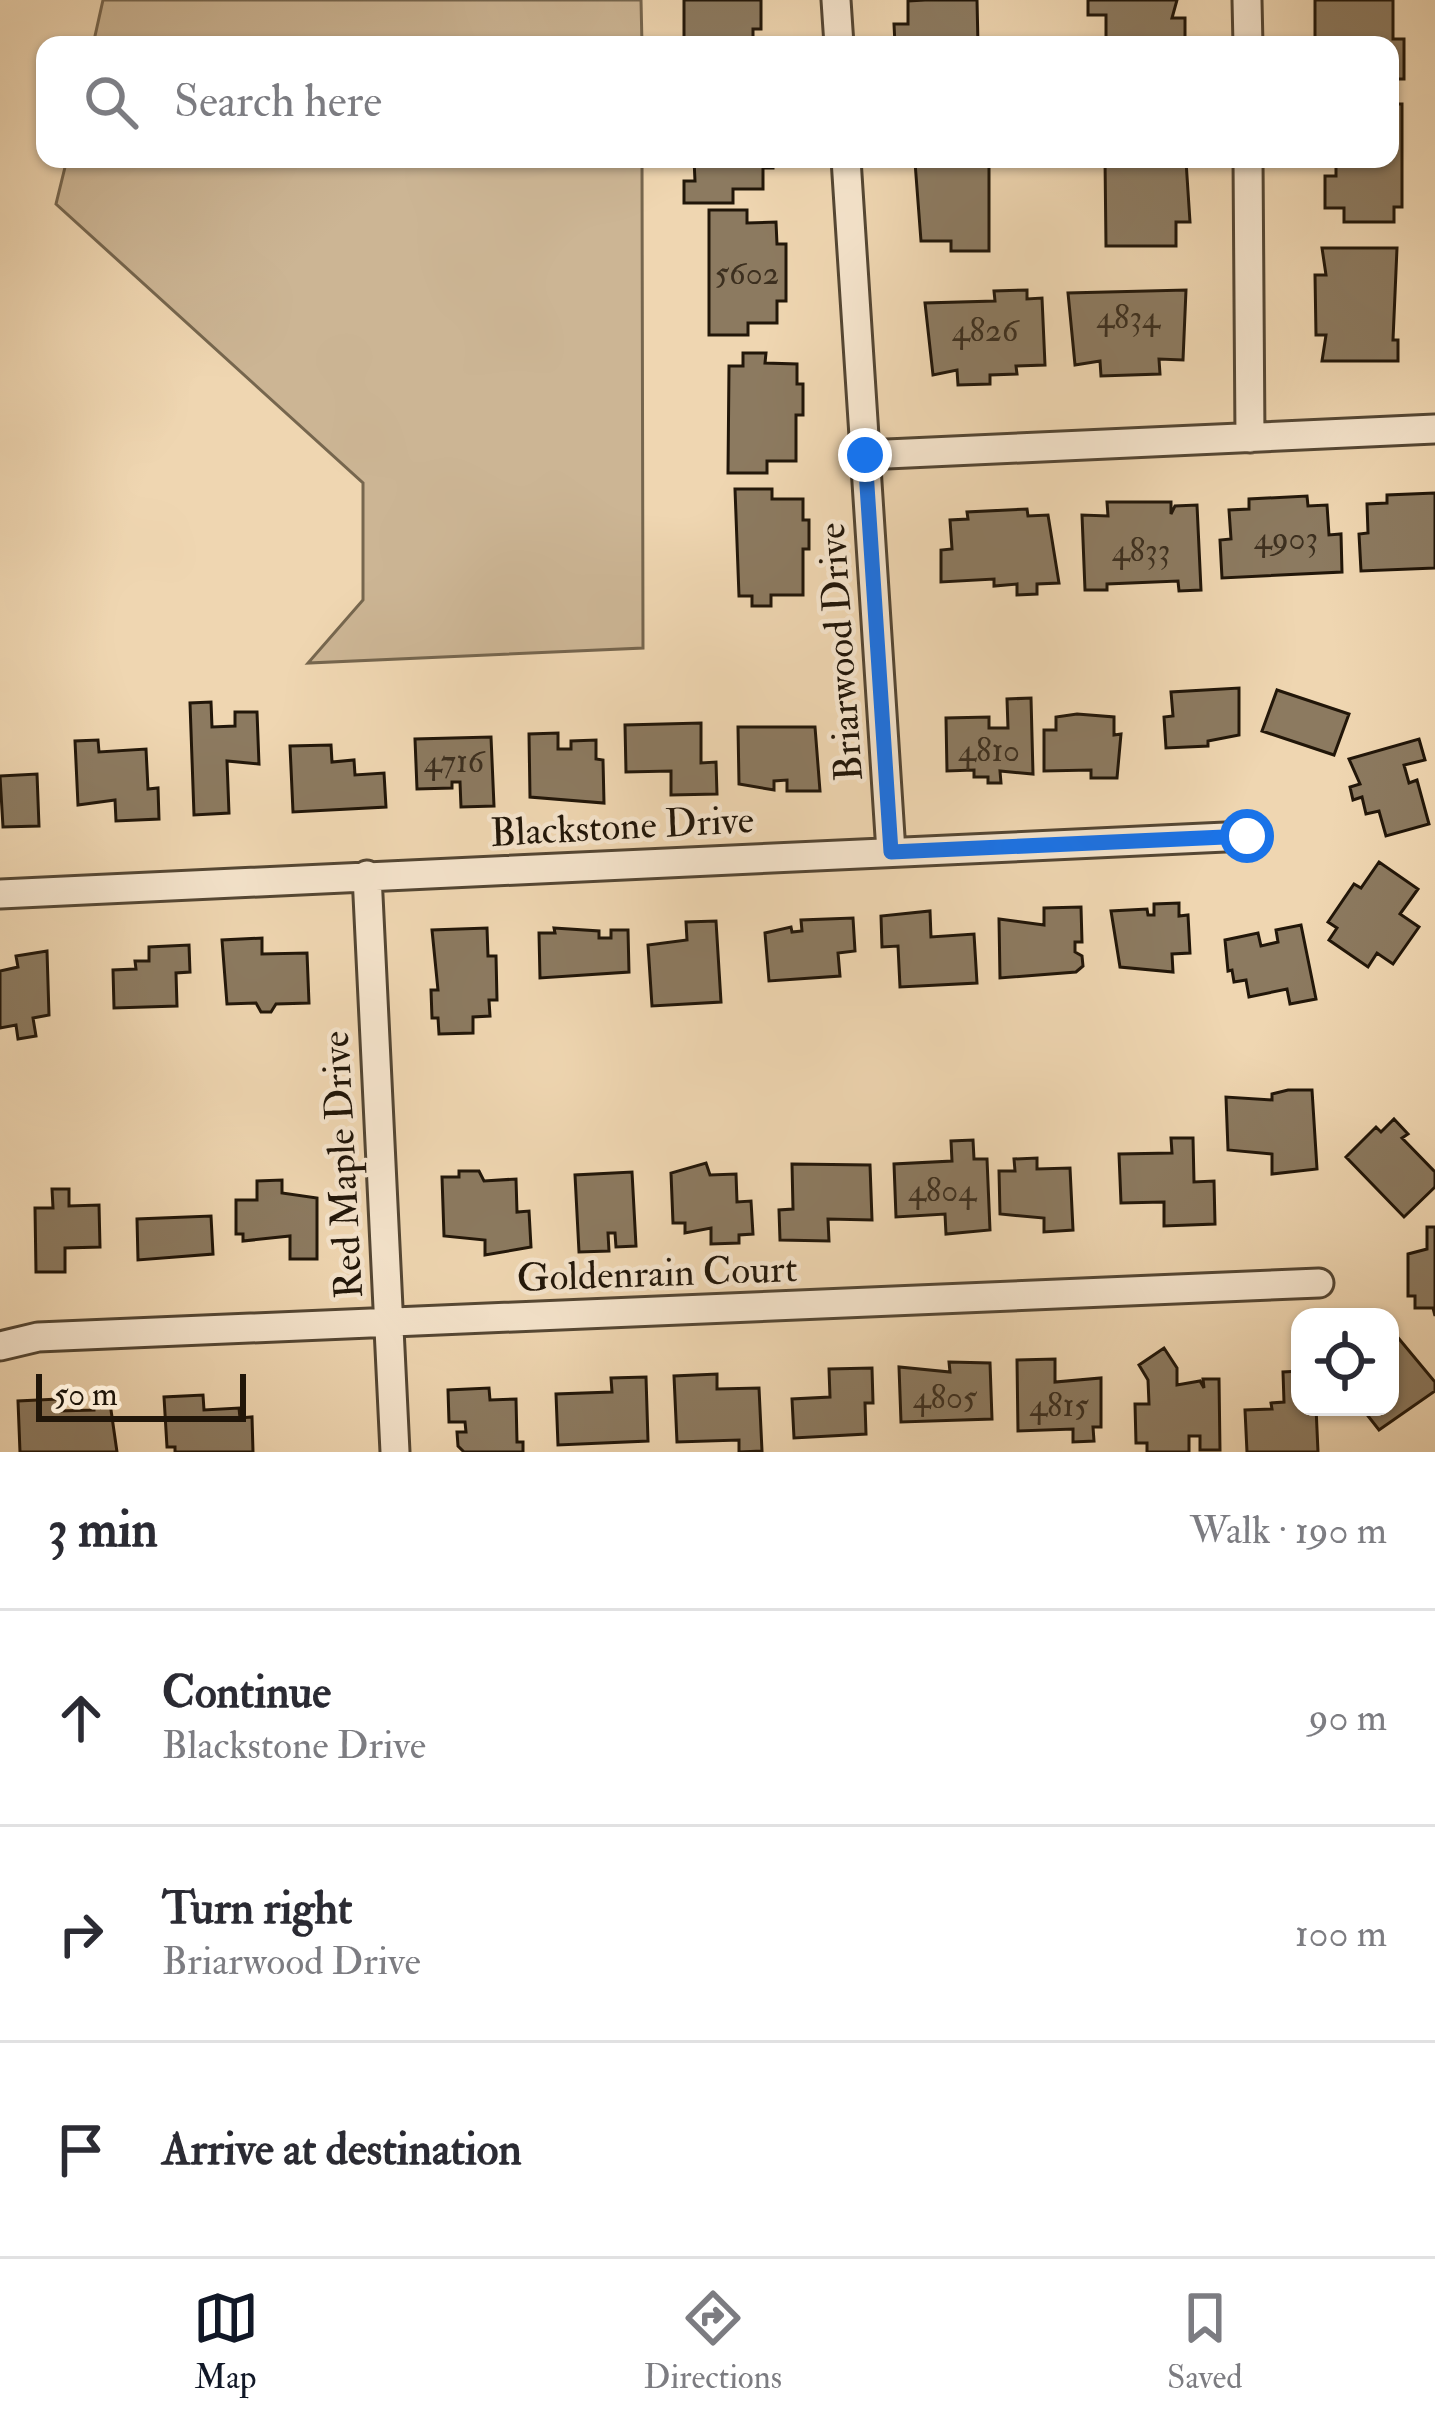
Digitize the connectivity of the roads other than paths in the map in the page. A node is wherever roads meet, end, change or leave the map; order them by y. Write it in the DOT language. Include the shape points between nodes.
graph roads {
  1 [pos="836,0"];
  2 [pos="1247,0"];
  3 [pos="838,36"];
  4 [pos="1247,36"];
  5 [pos="847,168"];
  6 [pos="1248,168"];
  7 [pos="1435,429"];
  8 [pos="1250,438"];
  9 [pos="865,455"];
  10 [pos="1247,836"];
  11 [pos="891,852"];
  12 [pos="367,875"];
  13 [pos="0,893"];
  14 [pos="1319,1283"];
  15 [pos="387,1322"];
  16 [pos="0,1346"];
  17 [pos="395,1452"];
  1 -- 3 [label="street"];
  2 -- 4 [label="street"];
  5 -- 9 [label="street, Briarwood Drive"];
  6 -- 8 [label="street"];
  7 -- 8 [label="street"];
  8 -- 9 [label="street"];
  9 -- 11 [label="street, Briarwood Drive"];
  10 -- 11 [label="street, Blackstone Drive"];
  11 -- 12 [label="street, Blackstone Drive"];
  12 -- 13 [label="street, Blackstone Drive"];
  12 -- 15 [label="street, Red Maple Drive"];
  14 -- 15 [label="street, Goldenrain Court"];
  15 -- 16 [label="street, Goldenrain Court" via="38,1337"];
  15 -- 17 [label="street, Red Maple Drive"];
}
